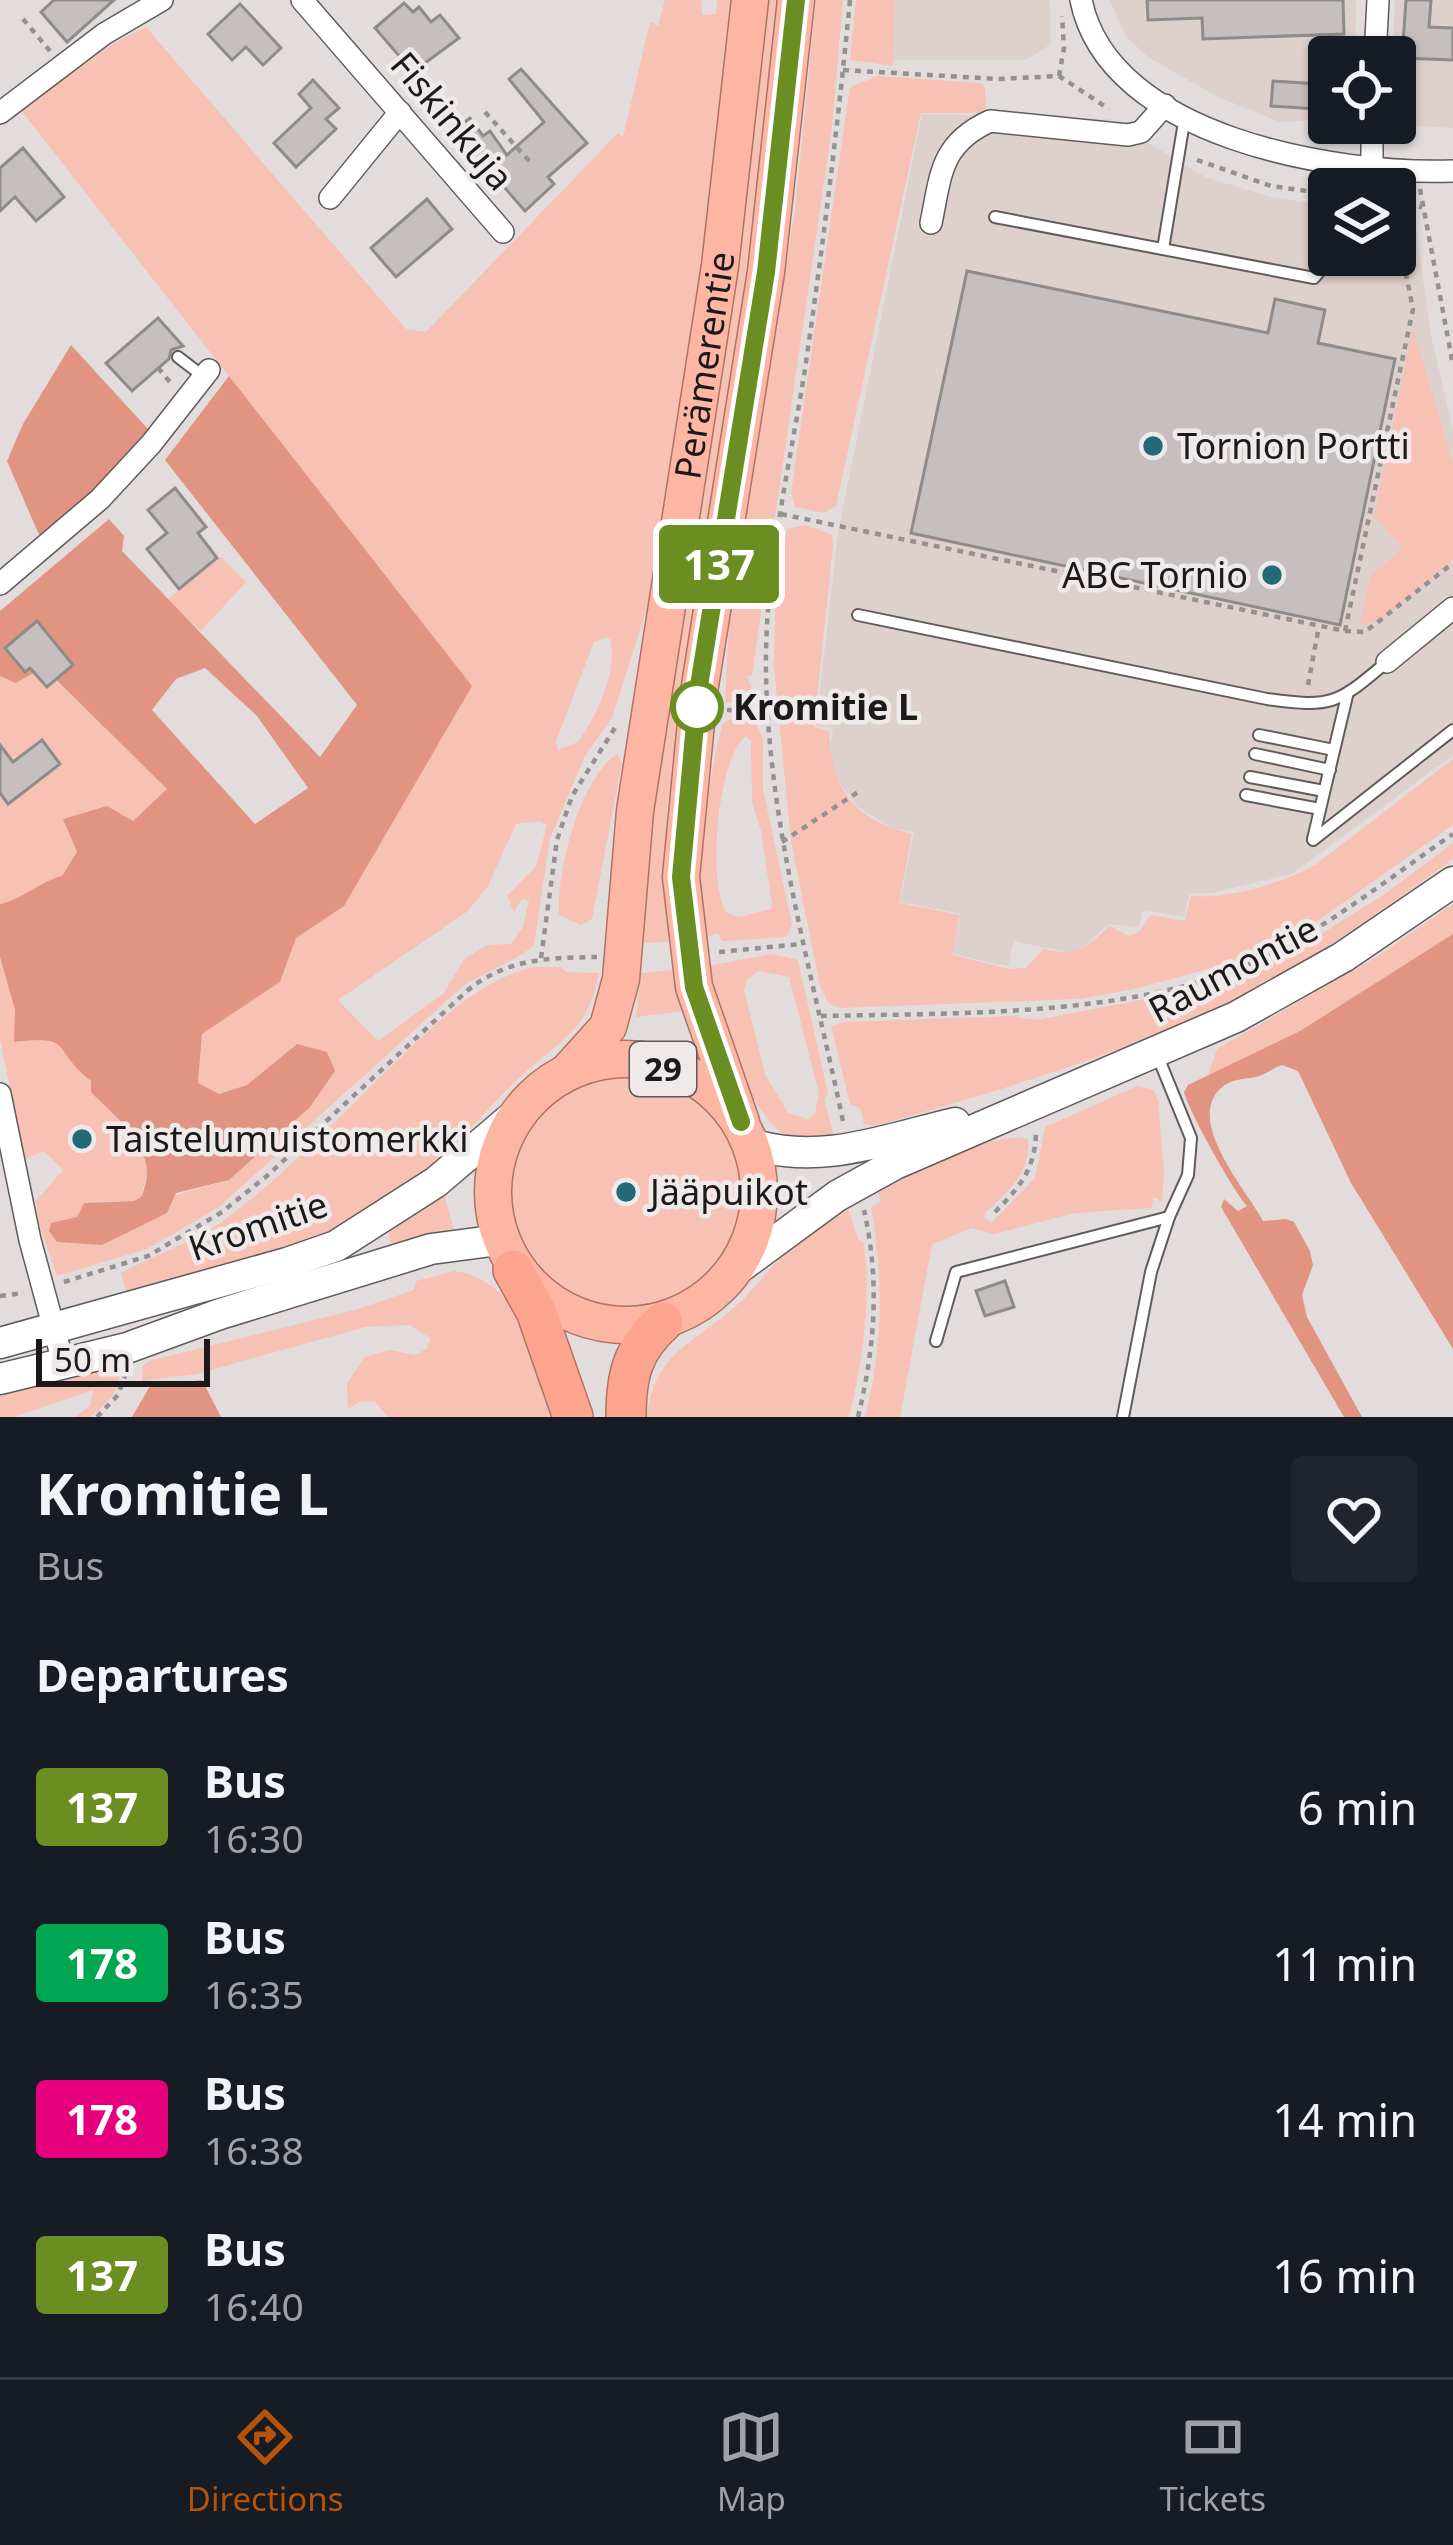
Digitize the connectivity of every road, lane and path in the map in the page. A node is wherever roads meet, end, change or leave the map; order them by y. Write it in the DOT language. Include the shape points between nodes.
graph roads {
  1 [pos="162,0"];
  2 [pos="302,0"];
  3 [pos="750,0"];
  4 [pos="796,0"];
  5 [pos="850,0"];
  6 [pos="1061,0"];
  7 [pos="1378,0"];
  8 [pos="1083,10"];
  9 [pos="23,19"];
  10 [pos="1376,36"];
  11 [pos="62,64"];
  12 [pos="843,70"];
  13 [pos="1175,110"];
  14 [pos="400,112"];
  15 [pos="485,112"];
  16 [pos="0,113"];
  17 [pos="531,163"];
  18 [pos="1335,168"];
  19 [pos="1418,172"];
  20 [pos="1453,173"];
  21 [pos="330,198"];
  22 [pos="1416,206"];
  23 [pos="1422,207"];
  24 [pos="995,217"];
  25 [pos="932,224"];
  26 [pos="503,232"];
  27 [pos="1163,249"];
  28 [pos="1316,276"];
  29 [pos="1406,276"];
  30 [pos="178,357"];
  31 [pos="1453,365"];
  32 [pos="206,373"];
  33 [pos="781,514"];
  34 [pos="1453,563"];
  35 [pos="0,584"];
  36 [pos="1453,608"];
  37 [pos="858,615"];
  38 [pos="1319,626"];
  39 [pos="1345,631"];
  40 [pos="1387,662"];
  41 [pos="1347,696"];
  42 [pos="1305,703"];
  43 [pos="727,710"];
  44 [pos="767,711"];
  45 [pos="620,719"];
  46 [pos="1453,730"];
  47 [pos="1259,735"];
  48 [pos="1334,750"];
  49 [pos="1255,754"];
  50 [pos="1330,770"];
  51 [pos="1250,777"];
  52 [pos="861,790"];
  53 [pos="1324,791"];
  54 [pos="1246,794"];
  55 [pos="1320,808"];
  56 [pos="1453,834"];
  57 [pos="782,842"];
  58 [pos="1453,882"];
  59 [pos="801,944"];
  60 [pos="707,953"];
  61 [pos="602,957"];
  62 [pos="541,958"];
  63 [pos="821,1016"];
  64 [pos="1156,1054"];
  65 [pos="570,1069"];
  66 [pos="0,1094"];
  67 [pos="1037,1103"];
  68 [pos="510,1119"];
  69 [pos="746,1133"];
  70 [pos="846,1135"];
  71 [pos="862,1198"];
  72 [pos="995,1212"];
  73 [pos="1169,1217"];
  74 [pos="506,1255"];
  75 [pos="739,1268"];
  76 [pos="43,1288"];
  77 [pos="0,1296"];
  78 [pos="663,1322"];
  79 [pos="53,1329"];
  80 [pos="936,1342"];
  81 [pos="0,1343"];
  82 [pos="62,1362"];
  83 [pos="0,1379"];
  84 [pos="573,1417"];
  85 [pos="626,1417"];
  86 [pos="858,1417"];
  87 [pos="1124,1417"];
  1 -- 11 [label="street"];
  2 -- 14 [label="street, Fiskinkuja"];
  3 -- 65 [label="highway, Perämerentie / 29" via="720,266 635,811 622,979 608,1027"];
  4 -- 69 [label="highway, Perämerentie / 29" via="766,272 682,837 694,987"];
  5 -- 12 [label="path"];
  6 -- 12 [label="path" via="1059,76"];
  7 -- 10 [label="street"];
  8 -- 13 [label="street" via="1119,71"];
  9 -- 11 [label="path"];
  11 -- 16 [label="street"];
  12 -- 33 [label="path"];
  13 -- 18 [label="street"];
  13 -- 25 [label="street" via="1128,135 990,122 972,130 947,154"];
  13 -- 27 [label="lane"];
  14 -- 21 [label="street"];
  14 -- 26 [label="street, Fiskinkuja"];
  15 -- 17 [label="path"];
  19 -- 20 [label="street"];
  19 -- 23 [label="path"];
  22 -- 23 [label="path"];
  23 -- 31 [label="path"];
  24 -- 27 [label="lane"];
  27 -- 28 [label="lane"];
  29 -- 39 [label="path" via="1413,309"];
  30 -- 32 [label="lane"];
  32 -- 35 [label="street" via="100,500"];
  33 -- 38 [label="path"];
  33 -- 44 [label="path" via="768,612"];
  34 -- 39 [label="path" via="1365,632"];
  36 -- 40 [label="street"];
  37 -- 42 [label="lane"];
  38 -- 39 [label="path"];
  38 -- 42 [label="path"];
  40 -- 41 [label="lane"];
  41 -- 42 [label="lane"];
  41 -- 48 [label="lane"];
  43 -- 44 [label="path"];
  44 -- 57 [label="path"];
  45 -- 62 [label="path" via="572,796 556,840"];
  46 -- 55 [label="lane" via="1313,840"];
  47 -- 48 [label="lane"];
  48 -- 50 [label="lane"];
  49 -- 50 [label="lane"];
  50 -- 53 [label="lane"];
  51 -- 53 [label="lane"];
  52 -- 57 [label="path"];
  53 -- 55 [label="lane"];
  54 -- 55 [label="lane"];
  56 -- 63 [label="path" via="1305,936 1170,988 1072,1006"];
  57 -- 59 [label="path"];
  58 -- 64 [label="main road, Raumontie" via="1294,986"];
  59 -- 60 [label="path"];
  59 -- 63 [label="path"];
  61 -- 62 [label="path"];
  62 -- 76 [label="path" via="481,980 222,1213 148,1256"];
  63 -- 70 [label="path"];
  64 -- 67 [label="main road, Raumontie"];
  64 -- 73 [label="lane" via="1191,1138 1188,1174"];
  65 -- 68 [label="highway, 29"];
  65 -- 69 [label="highway, 29" via="611,1060 671,1071"];
  66 -- 76 [label="street"];
  67 -- 69 [label="main road, Raumontie" via="828,1153 795,1155"];
  67 -- 72 [label="path" via="1027,1178"];
  67 -- 75 [label="main road, Raumontie" via="837,1196"];
  68 -- 74 [label="highway" via="492,1181"];
  68 -- 79 [label="main road, Kromitie" via="436,1182 336,1246"];
  69 -- 75 [label="highway, 29" via="758,1164 760,1210"];
  71 -- 86 [label="path" via="875,1306"];
  73 -- 80 [label="lane" via="956,1272"];
  73 -- 87 [label="lane"];
  74 -- 78 [label="highway" via="548,1294 603,1319"];
  74 -- 82 [label="main road, Kromitie" via="431,1249"];
  74 -- 84 [label="highway"];
  75 -- 78 [label="highway, 29"];
  76 -- 77 [label="path"];
  76 -- 79 [label="street"];
  78 -- 85 [label="highway, 29" via="628,1370"];
  79 -- 81 [label="main road, Kromitie"];
  79 -- 82 [label="street"];
  82 -- 83 [label="main road, Kromitie"];
}
